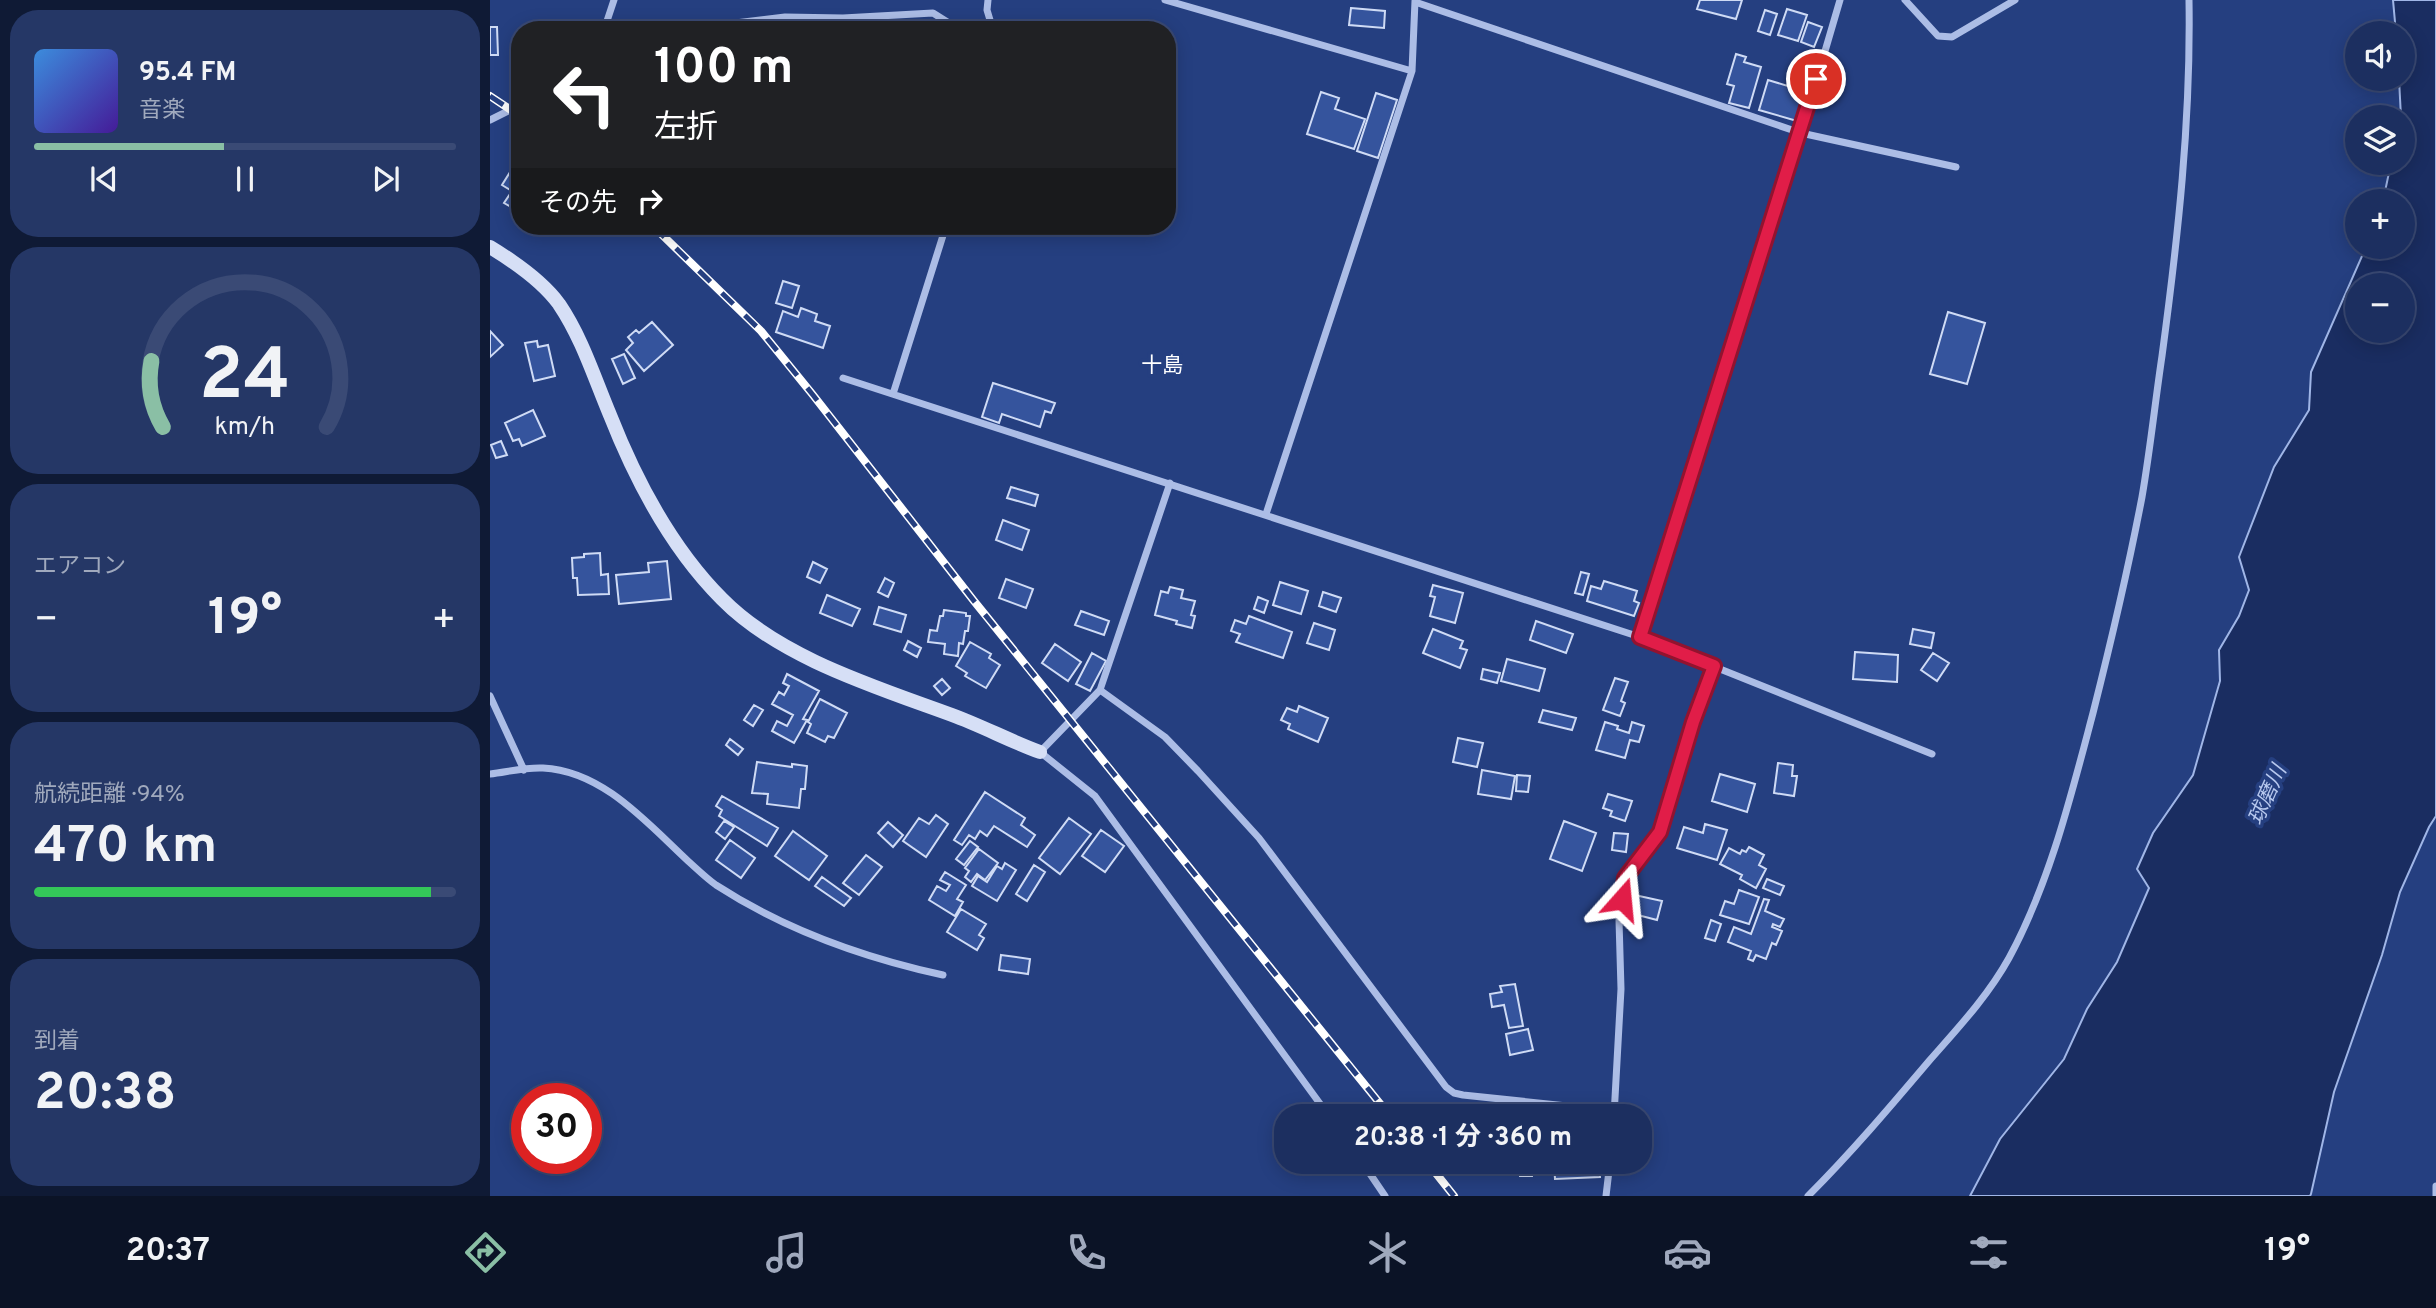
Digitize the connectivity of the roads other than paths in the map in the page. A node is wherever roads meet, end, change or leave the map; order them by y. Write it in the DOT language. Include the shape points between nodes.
graph roads {
  1 [pos="614,0"];
  2 [pos="988,0"];
  3 [pos="1165,0"];
  4 [pos="1840,0"];
  5 [pos="1905,0"];
  6 [pos="2015,0"];
  7 [pos="2189,0"];
  8 [pos="1415,1"];
  9 [pos="607,21"];
  10 [pos="758,21"];
  11 [pos="946,21"];
  12 [pos="990,21"];
  13 [pos="1412,71"];
  14 [pos="511,110"];
  15 [pos="490,120"];
  16 [pos="1801,132"];
  17 [pos="1956,167"];
  18 [pos="943,235"];
  19 [pos="490,247"];
  20 [pos="843,378"];
  21 [pos="892,394"];
  22 [pos="1170,483"];
  23 [pos="1266,514"];
  24 [pos="1640,637"];
  25 [pos="1714,666"];
  26 [pos="1100,690"];
  27 [pos="490,696"];
  28 [pos="1040,752"];
  29 [pos="1932,754"];
  30 [pos="524,770"];
  31 [pos="490,774"];
  32 [pos="943,975"];
  33 [pos="1320,1104"];
  34 [pos="1535,1104"];
  35 [pos="1615,1104"];
  36 [pos="1370,1174"];
  37 [pos="1609,1174"];
  38 [pos="2436,1186"];
  39 [pos="1385,1196"];
  40 [pos="1606,1196"];
  41 [pos="1808,1196"];
  42 [pos="2435,1196"];
  1 -- 9 [label="street"];
  2 -- 12 [label="street"];
  3 -- 13 [label="street"];
  4 -- 16 [label="street"];
  5 -- 6 [label="street" via="1938,36 1952,37"];
  7 -- 41 [label="street" via="2187,131 2176,257 2142,496 2112,638 2071,796 2046,874 2007,962 1980,1001"];
  8 -- 13 [label="street"];
  8 -- 16 [label="street"];
  10 -- 11 [label="street" via="933,13"];
  13 -- 23 [label="street"];
  14 -- 15 [label="street"];
  16 -- 17 [label="street"];
  16 -- 24 [label="street"];
  18 -- 21 [label="street"];
  19 -- 28 [label="street" via="517,264 558,302 586,353 640,482 674,540 723,601 764,632 827,667"];
  20 -- 21 [label="street"];
  21 -- 22 [label="street"];
  22 -- 23 [label="street"];
  22 -- 26 [label="street"];
  23 -- 24 [label="street"];
  24 -- 25 [label="street"];
  25 -- 29 [label="street"];
  25 -- 35 [label="street" via="1660,832 1625,878 1619,920 1621,989"];
  26 -- 28 [label="street"];
  26 -- 34 [label="street" via="1164,737 1259,838 1446,1087 1463,1095"];
  27 -- 30 [label="street"];
  28 -- 33 [label="street" via="1095,796"];
  30 -- 31 [label="street"];
  30 -- 32 [label="street" via="543,768 585,777 626,803 714,884 766,914 829,941"];
  36 -- 39 [label="street"];
  37 -- 40 [label="street"];
  38 -- 42 [label="street"];
}
